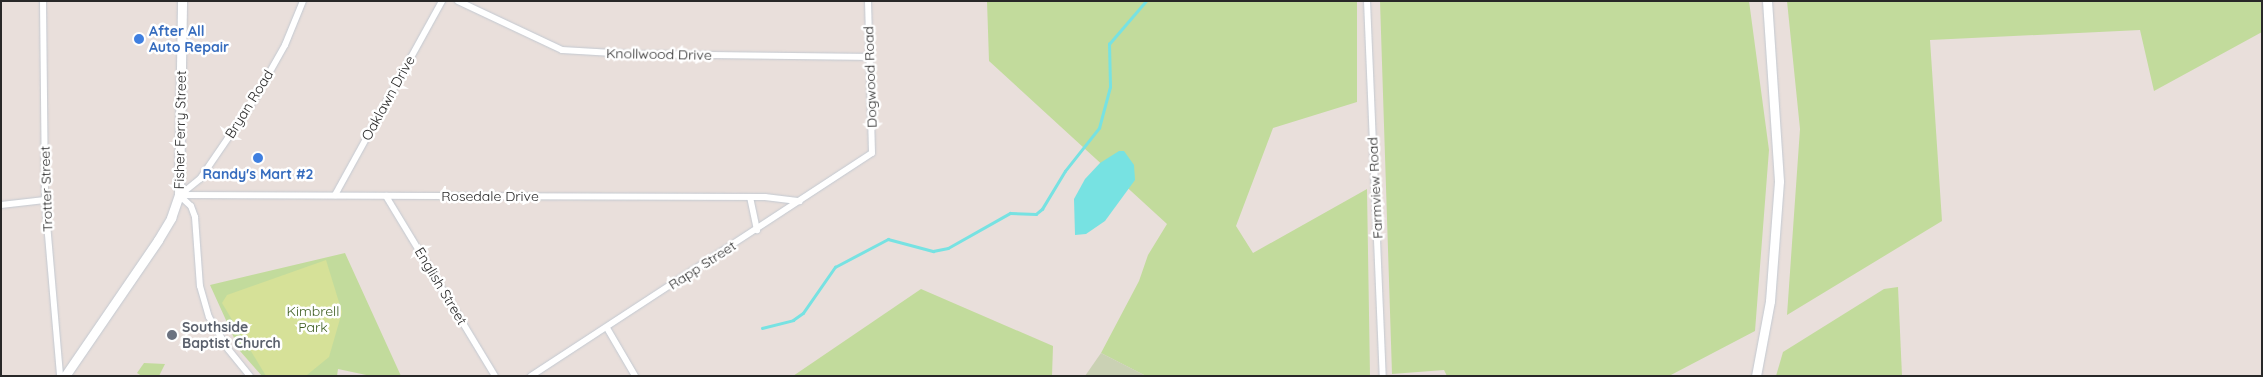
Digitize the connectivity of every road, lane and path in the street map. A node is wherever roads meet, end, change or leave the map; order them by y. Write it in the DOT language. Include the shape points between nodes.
graph roads {
  1 [pos="43,1"];
  2 [pos="182,1"];
  3 [pos="303,1"];
  4 [pos="442,1"];
  5 [pos="458,1"];
  6 [pos="868,1"];
  7 [pos="1367,1"];
  8 [pos="1767,1"];
  9 [pos="871,57"];
  10 [pos="872,153"];
  11 [pos="179,195"];
  12 [pos="335,195"];
  13 [pos="386,196"];
  14 [pos="750,197"];
  15 [pos="45,200"];
  16 [pos="800,201"];
  17 [pos="1,205"];
  18 [pos="757,230"];
  19 [pos="607,328"];
  20 [pos="60,376"];
  21 [pos="65,376"];
  22 [pos="250,376"];
  23 [pos="495,376"];
  24 [pos="532,376"];
  25 [pos="635,376"];
  26 [pos="1383,376"];
  27 [pos="1756,376"];
  1 -- 15 [label="street, Trotter Street"];
  2 -- 11 [label="street, Fisher Ferry Street"];
  3 -- 11 [label="street, Bryan Road" via="254,100 200,179"];
  4 -- 12 [label="street, Oaklawn Drive"];
  5 -- 9 [label="street, Knollwood Drive" via="562,50"];
  6 -- 9 [label="street, Dogwood Road"];
  7 -- 26 [label="street, Farmview Road"];
  8 -- 27 [label="street" via="1779,180 1770,301"];
  9 -- 10 [label="street, Dogwood Road"];
  10 -- 16 [label="street, Rapp Street"];
  11 -- 12 [label="street, Rosedale Drive"];
  11 -- 21 [label="street, Fisher Ferry Street" via="158,240"];
  11 -- 22 [label="street" via="191,206 195,216 200,286 209,317 228,349"];
  12 -- 13 [label="street, Rosedale Drive"];
  13 -- 14 [label="street, Rosedale Drive"];
  13 -- 23 [label="street, English Street"];
  14 -- 16 [label="street, Rosedale Drive"];
  14 -- 18 [label="street"];
  15 -- 17 [label="street"];
  15 -- 20 [label="street, Trotter Street"];
  16 -- 18 [label="street, Rapp Street"];
  18 -- 19 [label="street, Rapp Street"];
  19 -- 24 [label="street, Rapp Street"];
  19 -- 25 [label="street"];
}
